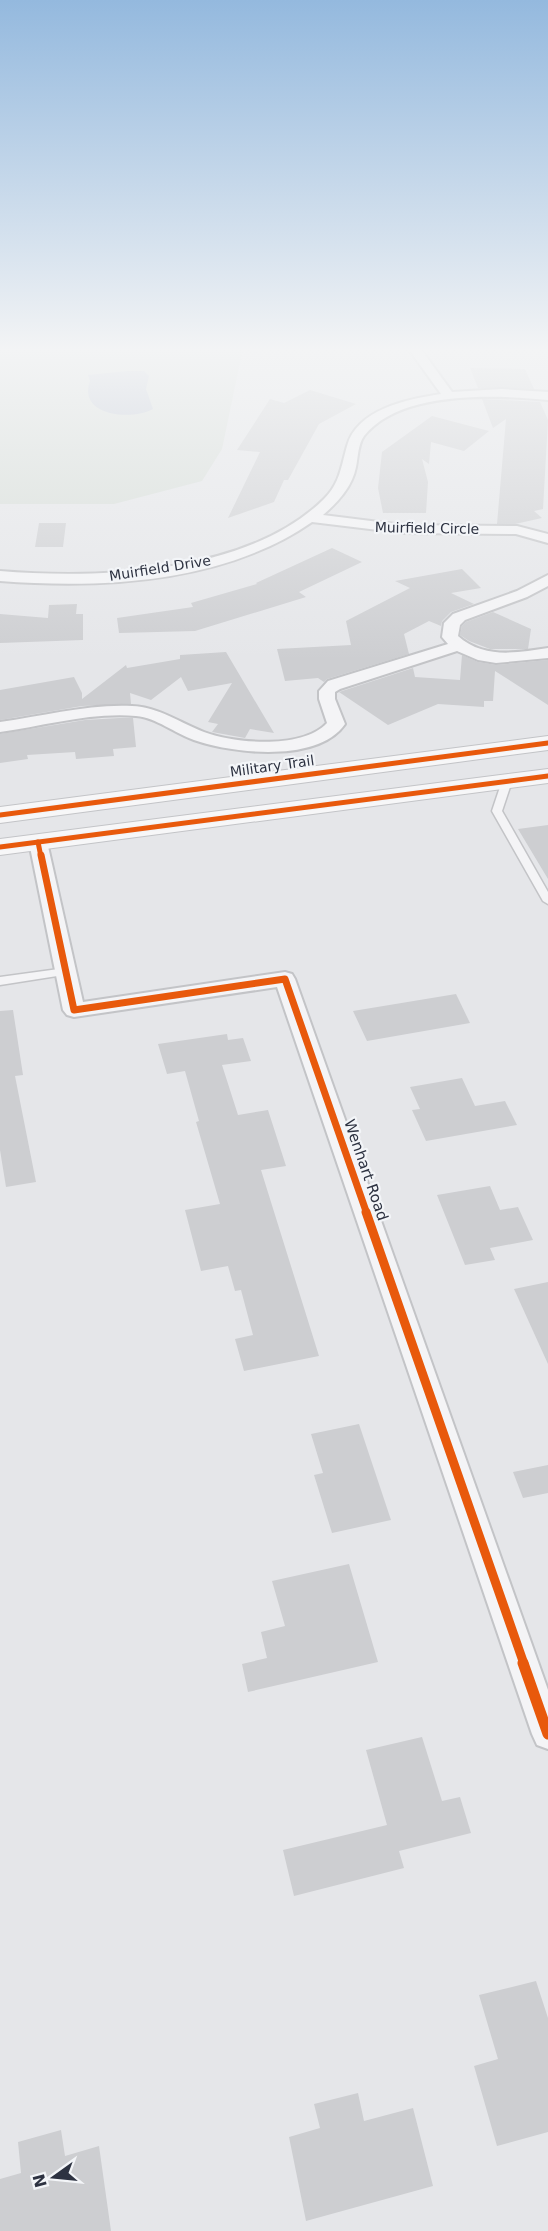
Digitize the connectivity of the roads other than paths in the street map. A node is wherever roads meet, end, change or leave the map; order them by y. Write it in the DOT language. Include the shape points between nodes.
graph roads {
  1 [pos="352,452"];
  2 [pos="311,518"];
  3 [pos="546,536"];
  4 [pos="0,576"];
  5 [pos="548,580"];
  6 [pos="458,646"];
  7 [pos="548,653"];
  8 [pos="0,727"];
  9 [pos="548,743"];
  10 [pos="355,769"];
  11 [pos="548,776"];
  12 [pos="507,781"];
  13 [pos="4,818"];
  14 [pos="38,842"];
  15 [pos="0,847"];
  16 [pos="548,901"];
  17 [pos="66,972"];
  18 [pos="0,981"];
  19 [pos="548,1734"];
  1 -- 2 [label="street, Muirfield Drive" via="342,487"];
  2 -- 3 [label="street, Muirfield Circle" via="376,527 504,529"];
  2 -- 4 [label="street, Muirfield Drive" via="268,542 177,568 98,578"];
  5 -- 6 [label="street" via="459,617 452,623 450,637"];
  6 -- 7 [label="street" via="497,658"];
  6 -- 8 [label="street" via="334,685 327,691 327,699 336,724 326,735 306,742 270,746 231,744 136,711"];
  9 -- 10 [label="main road, Military Trail"];
  10 -- 13 [label="main road, Military Trail"];
  10 -- 14 [label="main road" via="321,787 74,820 47,832"];
  11 -- 12 [label="main road"];
  12 -- 14 [label="main road"];
  12 -- 16 [label="lane" via="497,811"];
  14 -- 15 [label="main road"];
  14 -- 17 [label="street, Wenhart Road"];
  17 -- 18 [label="lane"];
  17 -- 19 [label="street, Wenhart Road" via="74,1010 285,979"];
}
